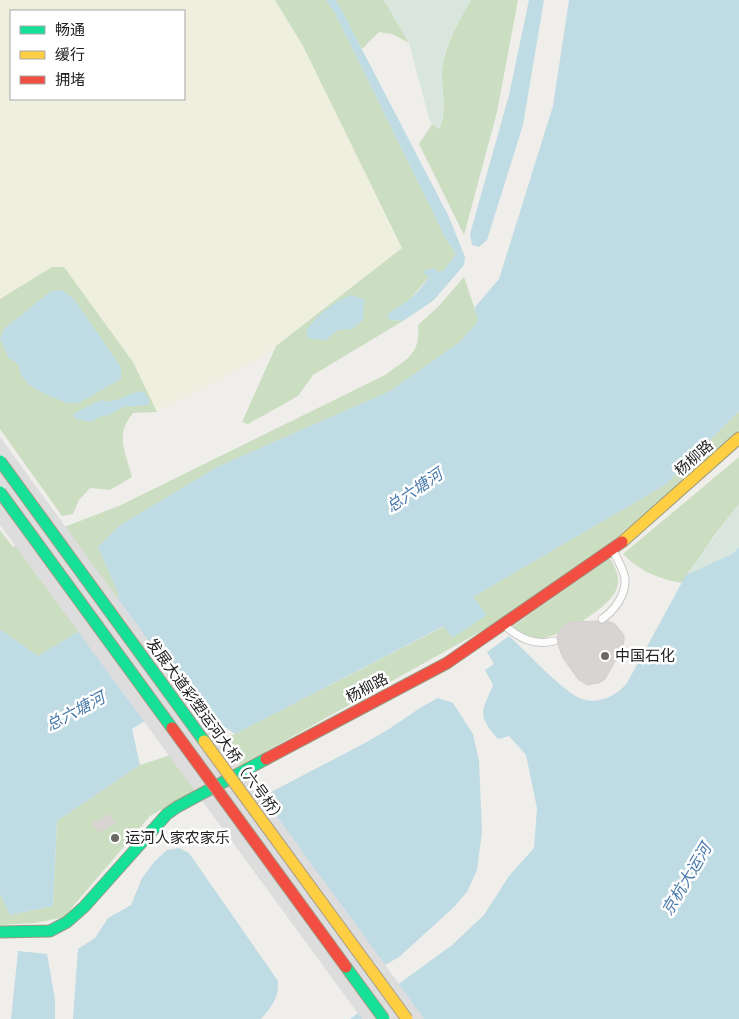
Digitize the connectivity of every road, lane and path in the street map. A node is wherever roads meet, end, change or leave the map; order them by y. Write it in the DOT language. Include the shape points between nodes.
graph roads {
  1 [pos="739,438"];
  2 [pos="0,461"];
  3 [pos="0,492"];
  4 [pos="612,549"];
  5 [pos="602,619"];
  6 [pos="502,625"];
  7 [pos="554,641"];
  8 [pos="0,932"];
  9 [pos="384,1019"];
  10 [pos="407,1019"];
  1 -- 4 [label="main road, 杨柳路"];
  2 -- 10 [label="main road, 发展大道彩塑运河大桥（六号桥）, bridge"];
  3 -- 9 [label="main road, bridge"];
  4 -- 5 [label="lane" via="625,580 622,596 611,613"];
  4 -- 6 [label="main road, 杨柳路"];
  6 -- 7 [label="lane" via="528,641"];
  6 -- 8 [label="main road, 杨柳路" via="447,662 177,807 167,814 84,907 63,925 50,931"];
}
